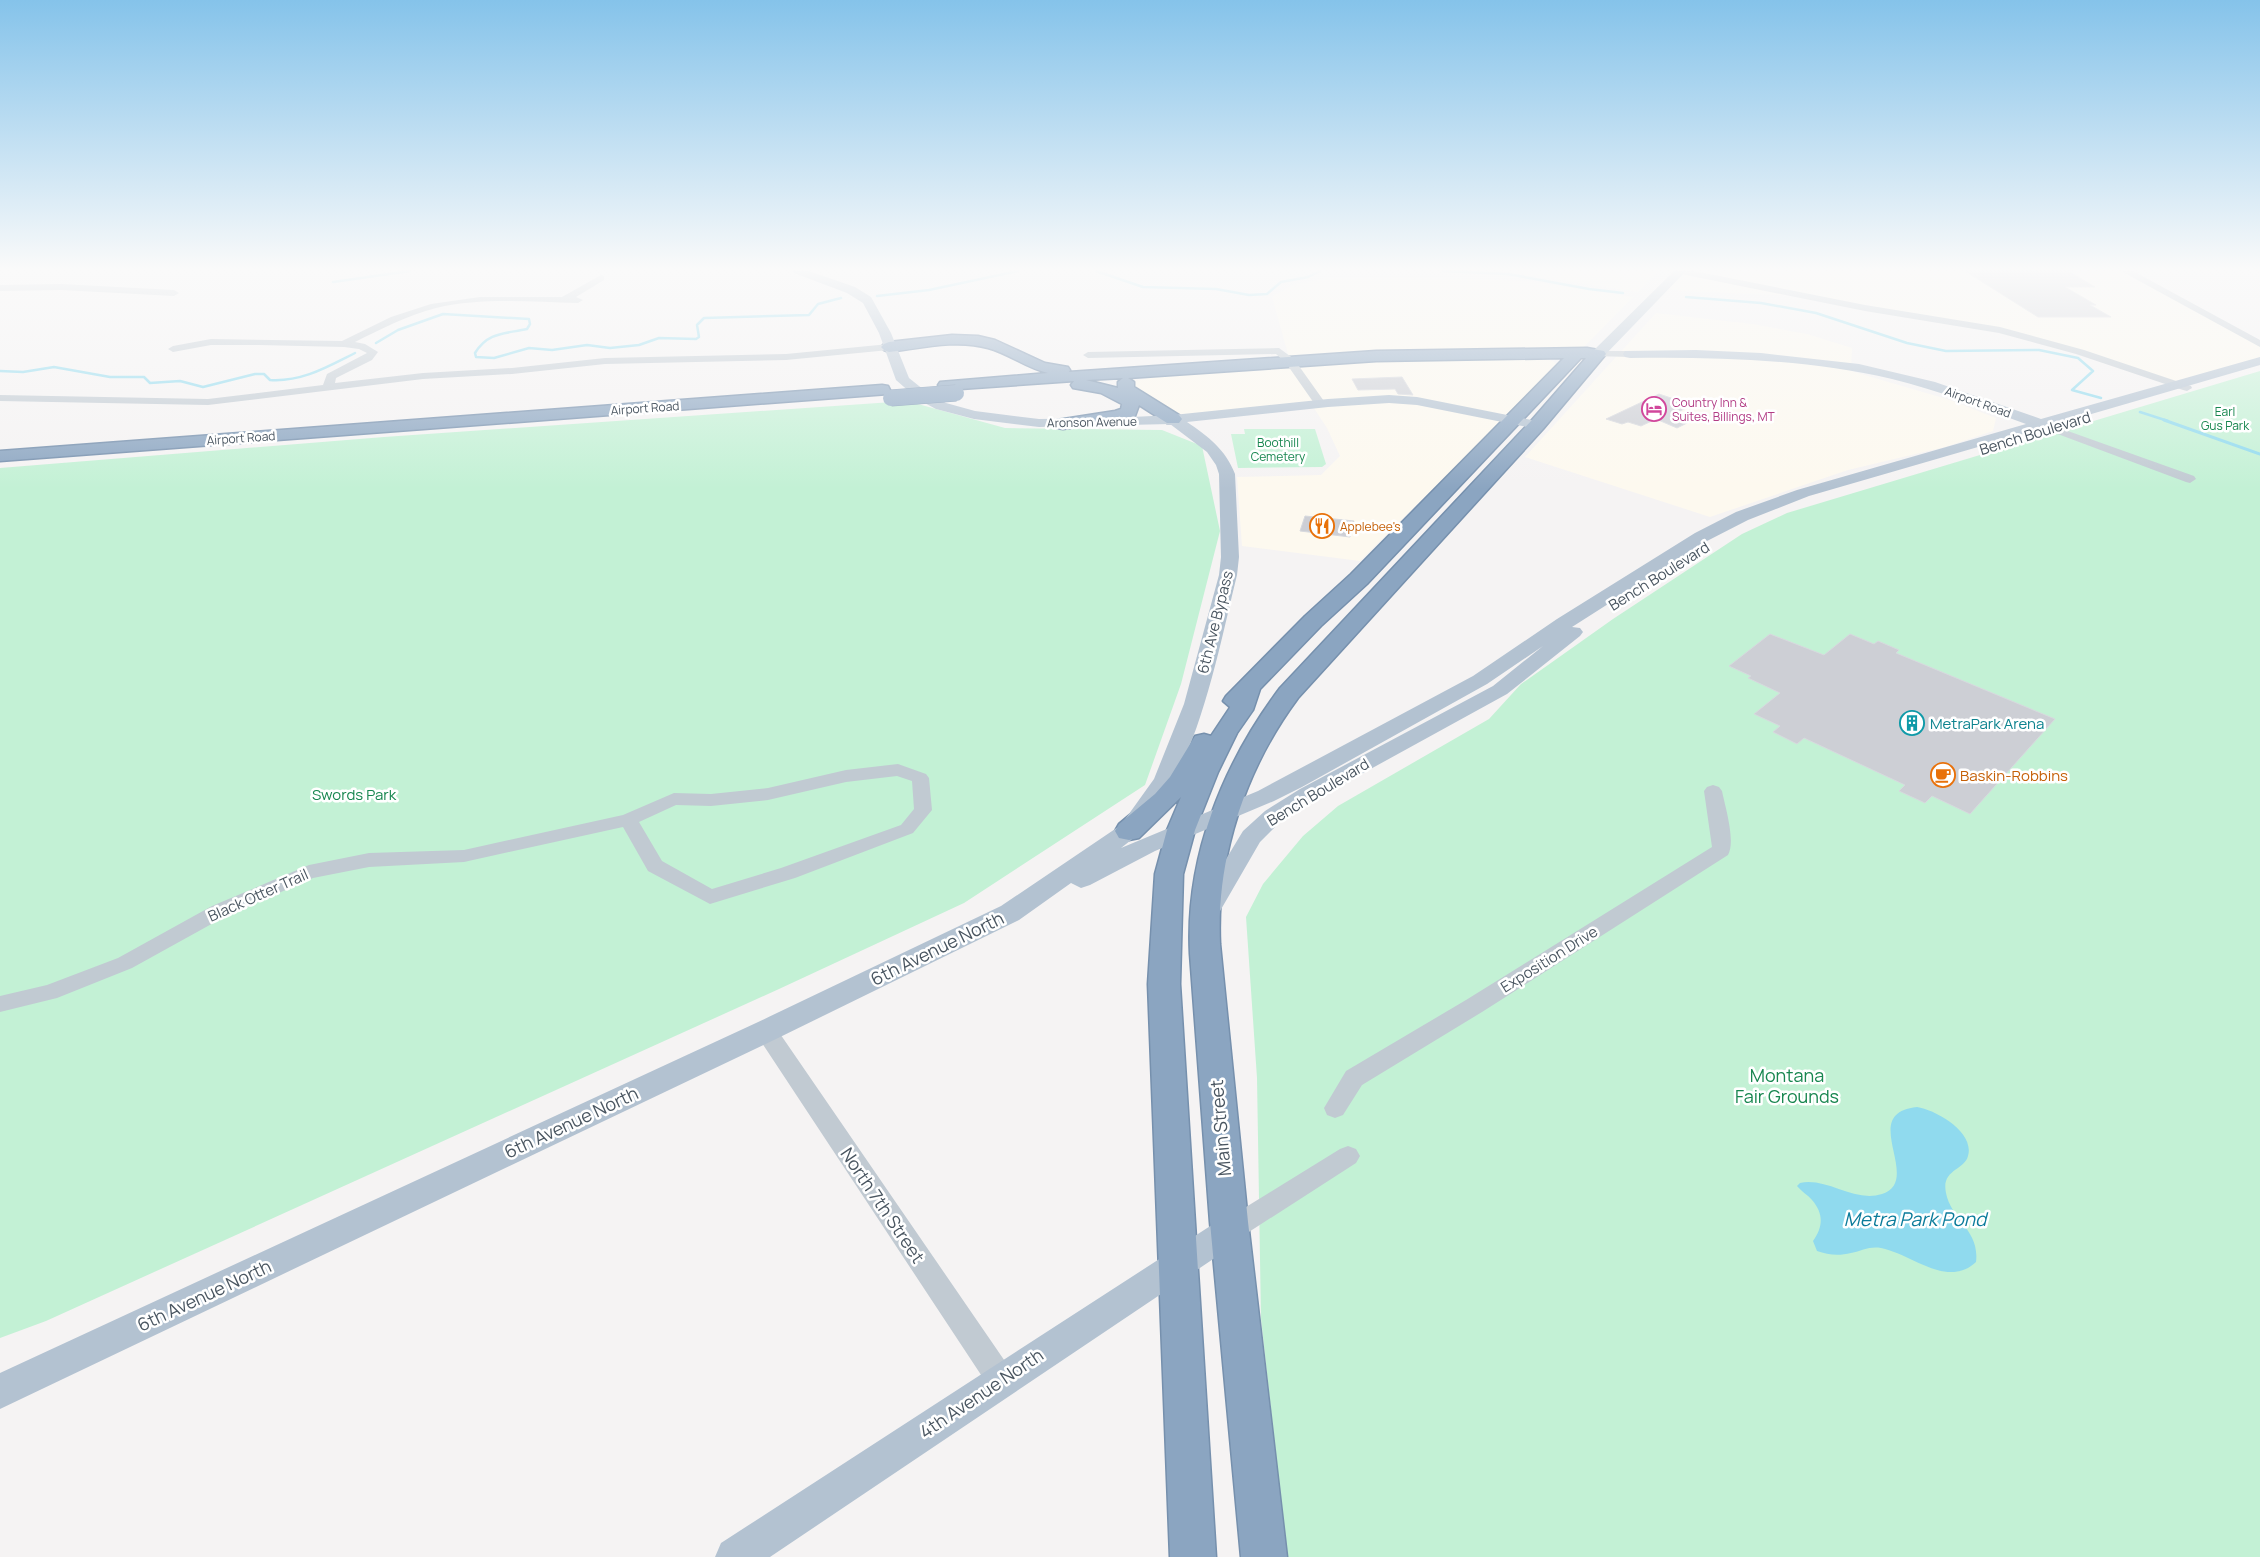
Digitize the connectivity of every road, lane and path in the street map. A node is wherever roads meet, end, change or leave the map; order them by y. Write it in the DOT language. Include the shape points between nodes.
graph roads {
  1 [pos="202,344"];
  2 [pos="321,344"];
  3 [pos="344,344"];
  4 [pos="888,344"];
  5 [pos="924,344"];
  6 [pos="972,344"];
  7 [pos="994,344"];
  8 [pos="1594,344"];
  9 [pos="2050,344"];
  10 [pos="889,347"];
  11 [pos="1589,348"];
  12 [pos="173,349"];
  13 [pos="1630,354"];
  14 [pos="1088,355"];
  15 [pos="1290,361"];
  16 [pos="2260,361"];
  17 [pos="1193,368"];
  18 [pos="1156,371"];
  19 [pos="2181,386"];
  20 [pos="947,387"];
  21 [pos="328,388"];
  22 [pos="0,398"];
  23 [pos="1320,404"];
  24 [pos="1453,409"];
  25 [pos="1504,418"];
  26 [pos="1063,424"];
  27 [pos="1180,424"];
  28 [pos="1537,425"];
  29 [pos="2045,426"];
  30 [pos="1496,438"];
  31 [pos="0,456"];
  32 [pos="2190,479"];
  33 [pos="1248,688"];
  34 [pos="1713,791"];
  35 [pos="1225,813"];
  36 [pos="628,820"];
  37 [pos="1181,830"];
  38 [pos="1129,831"];
  39 [pos="1010,913"];
  40 [pos="1205,916"];
  41 [pos="0,1004"];
  42 [pos="766,1031"];
  43 [pos="1335,1108"];
  44 [pos="1348,1156"];
  45 [pos="1229,1231"];
  46 [pos="1177,1263"];
  47 [pos="1001,1380"];
  48 [pos="0,1391"];
  49 [pos="735,1557"];
  50 [pos="1193,1557"];
  51 [pos="1264,1557"];
  1 -- 12 [label="street"];
  2 -- 3 [label="street"];
  3 -- 21 [label="street" via="361,346 373,352 368,358 331,376"];
  4 -- 10 [label="main road, Aronson Avenue"];
  5 -- 10 [label="highway"];
  6 -- 20 [label="highway" via="993,350 998,356 995,365"];
  7 -- 18 [label="highway" via="1046,369"];
  8 -- 11 [label="main road"];
  9 -- 19 [label="street"];
  10 -- 21 [label="street" via="786,357 605,361 423,376"];
  10 -- 26 [label="main road, Aronson Avenue" via="912,390 942,406 994,419"];
  11 -- 13 [label="street, Airport Road"];
  11 -- 15 [label="highway"];
  11 -- 25 [label="highway" via="1543,388 1519,398 1501,413"];
  11 -- 28 [label="highway, Main Street"];
  13 -- 29 [label="main road, Airport Road" via="1724,353 1868,370 1933,386"];
  14 -- 15 [label="street" via="1274,351 1284,354"];
  15 -- 17 [label="highway"];
  15 -- 23 [label="street"];
  16 -- 19 [label="main road, Bench Boulevard"];
  17 -- 18 [label="highway"];
  17 -- 27 [label="highway" via="1126,382 1126,389 1132,394"];
  18 -- 20 [label="highway"];
  19 -- 29 [label="main road, Bench Boulevard"];
  20 -- 26 [label="highway" via="1091,385 1110,390 1132,403 1129,412 1118,416"];
  20 -- 31 [label="highway, Airport Road, bridge" via="703,409 610,411"];
  21 -- 22 [label="street" via="244,399 178,403"];
  23 -- 24 [label="main road" via="1389,399"];
  23 -- 27 [label="main road"];
  24 -- 25 [label="main road"];
  24 -- 30 [label="main road" via="1489,427"];
  25 -- 28 [label="main road"];
  25 -- 30 [label="highway"];
  26 -- 27 [label="main road, Aronson Avenue"];
  27 -- 38 [label="main road, 6th Ave Bypass" via="1209,446 1224,466 1229,508 1228,575 1194,704 1165,780"];
  28 -- 35 [label="highway, Main Street" via="1289,693 1274,712 1248,758"];
  29 -- 32 [label="street, Airport Road"];
  29 -- 35 [label="main road, Bench Boulevard" via="1803,493 1728,523 1564,623 1480,680 1266,796"];
  29 -- 40 [label="main road, Bench Boulevard" via="1806,500 1721,537 1583,624 1500,690 1273,816 1251,837"];
  30 -- 33 [label="highway" via="1360,579 1313,621"];
  33 -- 37 [label="highway" via="1241,710 1224,732"];
  33 -- 38 [label="highway" via="1229,706 1180,782"];
  34 -- 43 [label="street, Exposition Drive" via="1721,850 1491,996 1354,1078"];
  35 -- 37 [label="main road, Bench Boulevard"];
  35 -- 40 [label="highway, Main Street" via="1213,854"];
  36 -- 36 [label="street, Black Otter Trail" via="674,799 711,800 768,794 846,776 898,770 920,778 923,810 907,829 788,873 710,896 655,866"];
  36 -- 41 [label="street, Black Otter Trail" via="464,856 369,860 310,872 219,911 125,963 50,992"];
  37 -- 39 [label="main road, Bench Boulevard"];
  37 -- 46 [label="highway" via="1169,874 1164,984"];
  38 -- 39 [label="main road, 6th Avenue North"];
  39 -- 42 [label="main road, 6th Avenue North"];
  40 -- 45 [label="highway, Main Street"];
  42 -- 47 [label="street, North 7th Street"];
  42 -- 48 [label="main road, 6th Avenue North"];
  44 -- 45 [label="street"];
  45 -- 46 [label="main road, 4th Avenue North"];
  45 -- 51 [label="highway, Main Street"];
  46 -- 47 [label="main road, 4th Avenue North"];
  46 -- 50 [label="highway"];
  47 -- 49 [label="main road, 4th Avenue North"];
}
